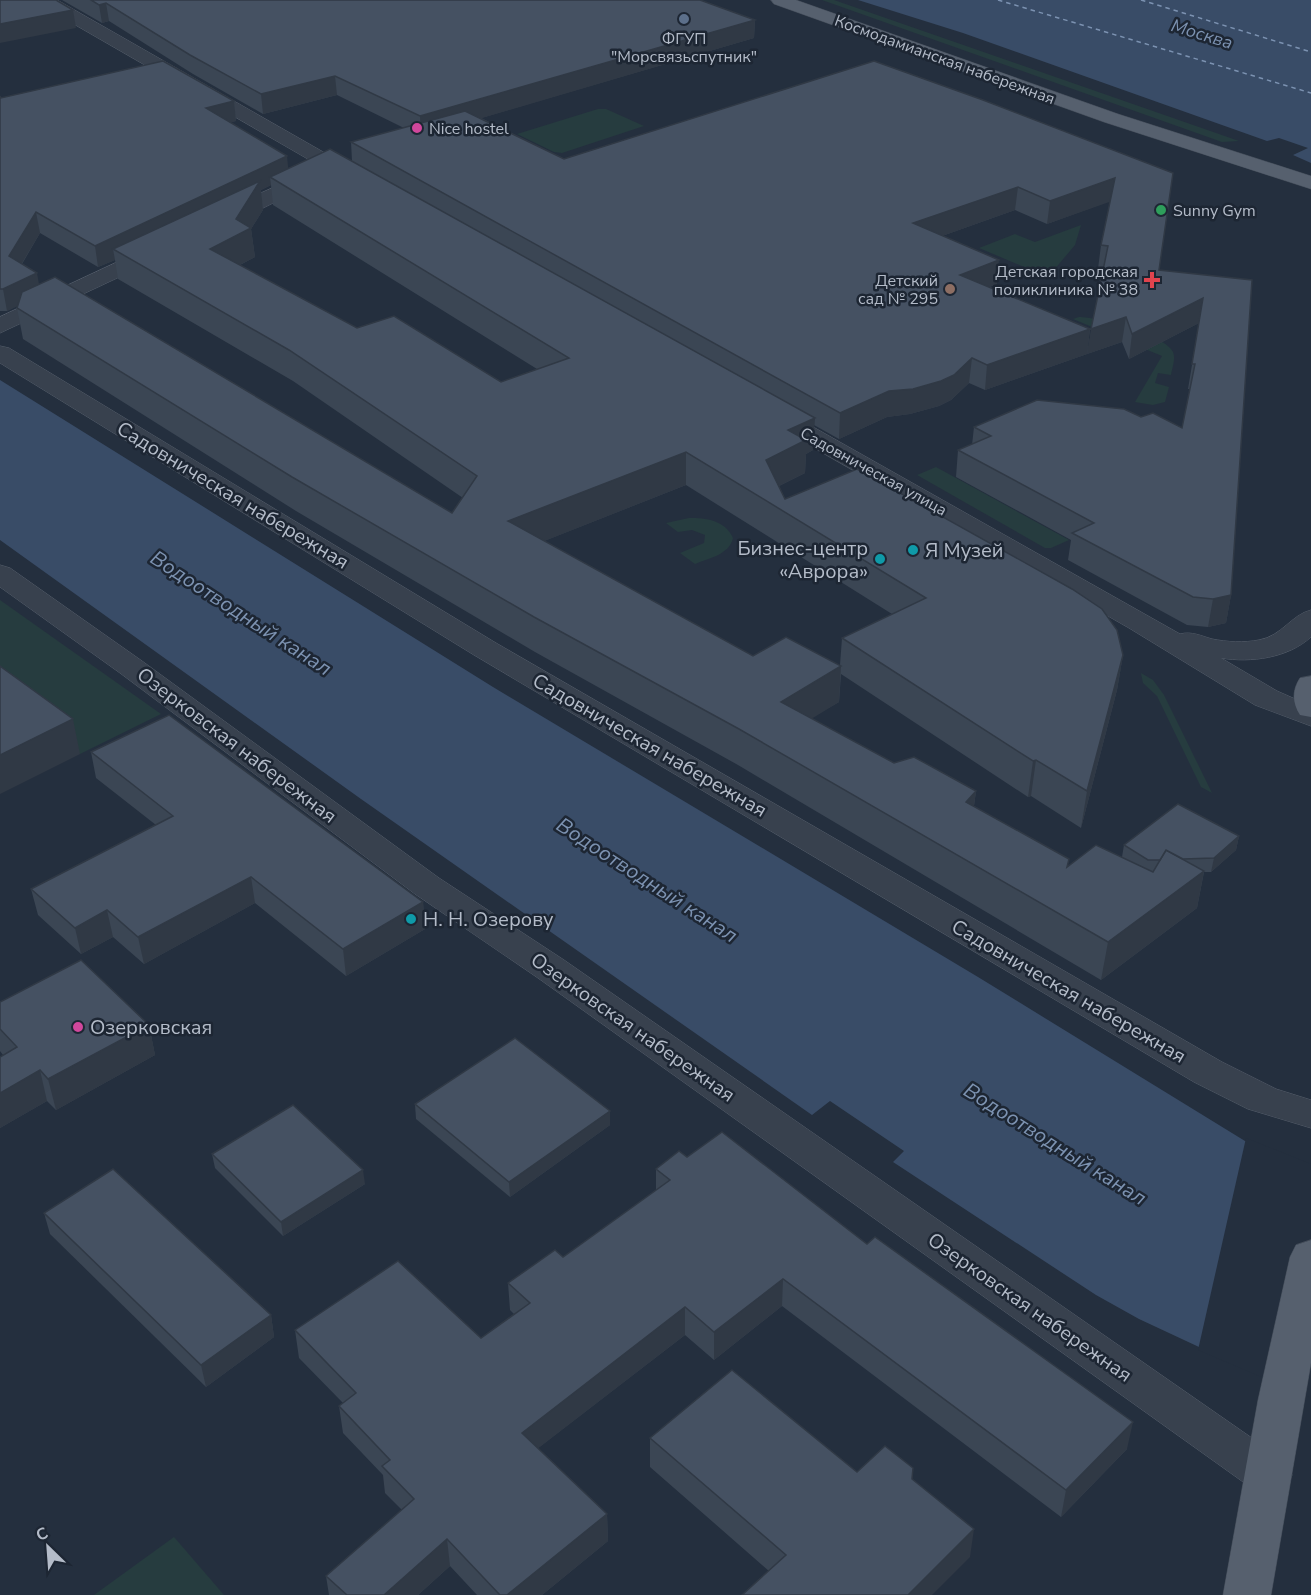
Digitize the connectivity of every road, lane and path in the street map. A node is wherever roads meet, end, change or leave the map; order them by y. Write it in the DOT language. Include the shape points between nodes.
graph roads {
  1 [pos="45,0"];
  2 [pos="780,0"];
  3 [pos="1110,118"];
  4 [pos="333,166"];
  5 [pos="1311,183"];
  6 [pos="368,186"];
  7 [pos="1311,205"];
  8 [pos="200,230"];
  9 [pos="178,240"];
  10 [pos="0,326"];
  11 [pos="0,353"];
  12 [pos="752,403"];
  13 [pos="0,574"];
  14 [pos="1311,619"];
  15 [pos="1139,622"];
  16 [pos="1311,686"];
  17 [pos="1311,708"];
  18 [pos="1311,717"];
  19 [pos="1311,1114"];
  20 [pos="1311,1257"];
  21 [pos="1269,1475"];
  22 [pos="1247,1595"];
  1 -- 4 [label="street"];
  2 -- 3 [label="main road, Космодамианская набережная"];
  3 -- 5 [label="main road, Космодамианская набережная"];
  3 -- 7 [label="main road, Космодамианская набережная"];
  4 -- 6 [label="street"];
  4 -- 8 [label="street"];
  9 -- 10 [label="street"];
  11 -- 19 [label="street, Садовническая набережная" via="485,649 1217,1077 1262,1099"];
  12 -- 15 [label="street, Садовническая улица"];
  13 -- 21 [label="street, Озерковская набережная" via="427,886 551,969"];
  14 -- 15 [label="street, Садовническая улица" via="1295,636 1252,652 1197,645"];
  15 -- 18 [label="street, Садовническая улица" via="1266,699"];
  16 -- 17 [label="main road"];
  20 -- 21 [label="main road"];
  21 -- 22 [label="main road"];
}
